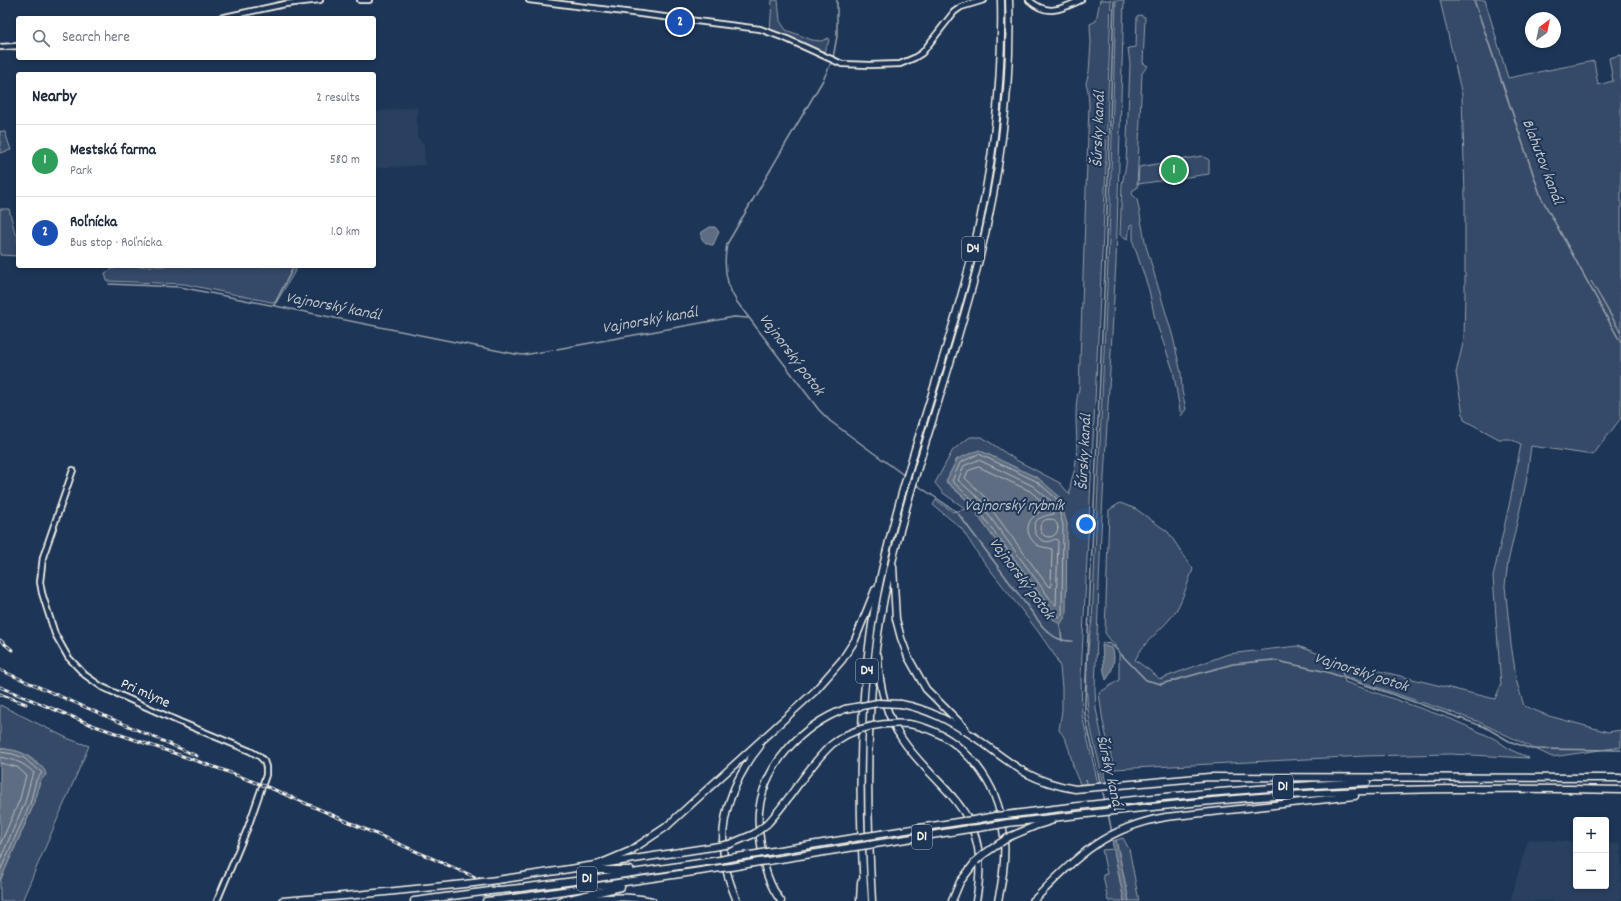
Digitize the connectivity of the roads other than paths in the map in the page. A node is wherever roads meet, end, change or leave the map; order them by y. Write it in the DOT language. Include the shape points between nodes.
graph roads {
  1 [pos="320,0"];
  2 [pos="360,0"];
  3 [pos="369,0"];
  4 [pos="529,0"];
  5 [pos="984,0"];
  6 [pos="1001,0"];
  7 [pos="1009,0"];
  8 [pos="1029,0"];
  9 [pos="1081,0"];
  10 [pos="229,16"];
  11 [pos="16,46"];
  12 [pos="0,47"];
  13 [pos="73,470"];
  14 [pos="893,562"];
  15 [pos="881,576"];
  16 [pos="878,634"];
  17 [pos="772,730"];
  18 [pos="974,736"];
  19 [pos="1435,778"];
  20 [pos="1621,778"];
  21 [pos="1621,790"];
  22 [pos="1400,791"];
  23 [pos="1080,814"];
  24 [pos="597,865"];
  25 [pos="862,866"];
  26 [pos="558,870"];
  27 [pos="654,870"];
  28 [pos="666,877"];
  29 [pos="217,901"];
  30 [pos="282,901"];
  31 [pos="414,901"];
  32 [pos="486,901"];
  33 [pos="561,901"];
  34 [pos="572,901"];
  35 [pos="652,901"];
  36 [pos="737,901"];
  37 [pos="781,901"];
  38 [pos="860,901"];
  39 [pos="865,901"];
  40 [pos="872,901"];
  41 [pos="952,901"];
  42 [pos="976,901"];
  43 [pos="998,901"];
  44 [pos="1033,901"];
  1 -- 10 [label="street" via="285,4"];
  2 -- 3 [label="street"];
  4 -- 5 [label="street" via="760,29 836,61 870,66 900,64 922,53 954,12 961,7"];
  6 -- 15 [label="highway, D4" via="1001,58 996,116 982,212 960,302 902,488"];
  7 -- 14 [label="highway, D4" via="1009,59 1004,117 990,214 967,304 915,475"];
  8 -- 9 [label="street" via="1035,6 1049,10"];
  11 -- 12 [label="street"];
  13 -- 29 [label="street, Pri mlyne" via="43,557 40,582 55,634 68,657 85,675 102,687 250,751 259,756 266,766 266,775 252,816"];
  14 -- 16 [label="highway, D4"];
  14 -- 18 [label="highway" via="896,619 908,656 926,689"];
  15 -- 17 [label="highway" via="855,640 842,660 819,687"];
  15 -- 25 [label="highway, D4" via="871,633 862,722"];
  16 -- 40 [label="highway, D4" via="867,767"];
  16 -- 42 [label="highway" via="881,685 895,728 916,758 963,810 971,824 977,841 980,869"];
  17 -- 24 [label="highway" via="666,827 630,851"];
  17 -- 36 [label="highway" via="740,774 728,807 723,845 730,884"];
  18 -- 19 [label="highway" via="1026,773 1075,789 1209,777"];
  18 -- 37 [label="highway, bridge" via="926,710 901,704 873,703 845,709 812,726 791,745 778,762 762,796 759,824 762,856 768,879"];
  19 -- 20 [label="highway, D1"];
  19 -- 27 [label="highway, D1, bridge" via="1234,790 1078,805"];
  21 -- 22 [label="highway, D1"];
  22 -- 23 [label="highway, D1" via="1265,797"];
  22 -- 44 [label="highway" via="1166,817 1138,824 1107,837 1086,851"];
  23 -- 28 [label="highway, D1, bridge"];
  23 -- 41 [label="highway, bridge" via="1035,826 1000,843 976,861 960,882"];
  24 -- 26 [label="highway"];
  24 -- 43 [label="highway, bridge" via="730,844 754,834 781,810 831,744 872,725 909,724 930,729 950,740 974,762 986,780 1000,814 1004,845 1004,866"];
  25 -- 38 [label="highway"];
  25 -- 39 [label="highway, D4"];
  26 -- 27 [label="highway"];
  26 -- 30 [label="highway, bridge" via="504,879"];
  27 -- 31 [label="highway, D1, bridge"];
  28 -- 32 [label="highway, D1, bridge"];
  28 -- 33 [label="highway"];
  34 -- 35 [label="highway" via="613,897 636,897"];
}
